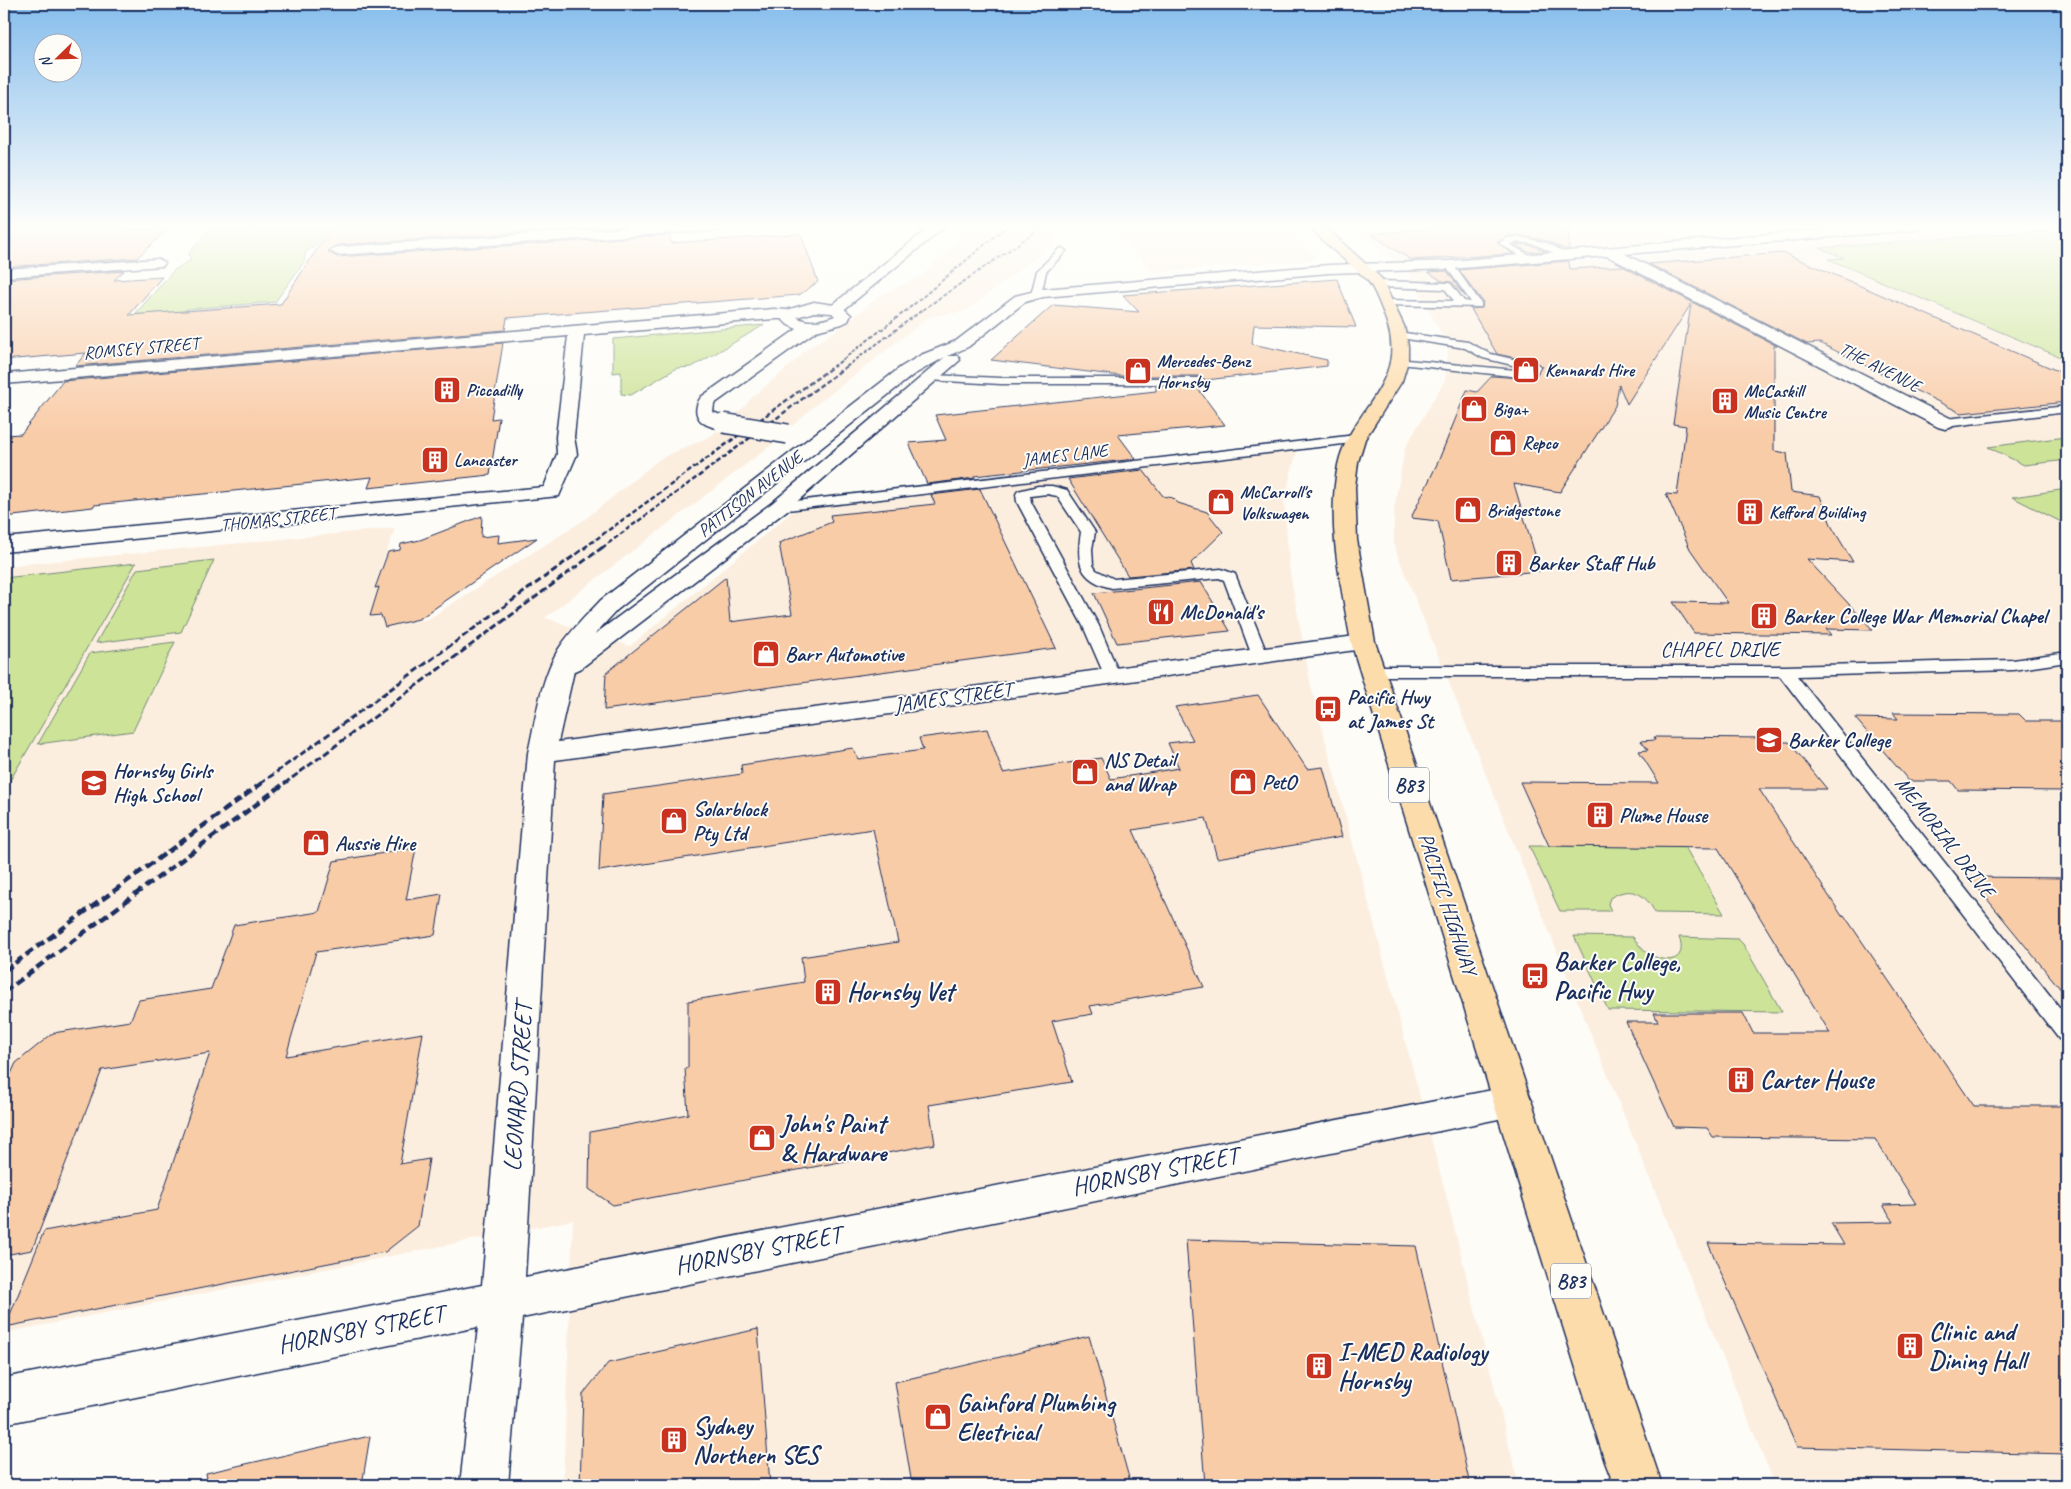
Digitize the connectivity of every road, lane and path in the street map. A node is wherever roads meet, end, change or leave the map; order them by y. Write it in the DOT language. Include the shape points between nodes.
graph roads {
  1 [pos="853,295"];
  2 [pos="1032,295"];
  3 [pos="1382,295"];
  4 [pos="1455,295"];
  5 [pos="1472,295"];
  6 [pos="1696,295"];
  7 [pos="1385,302"];
  8 [pos="1461,304"];
  9 [pos="836,309"];
  10 [pos="789,315"];
  11 [pos="813,325"];
  12 [pos="576,332"];
  13 [pos="1398,335"];
  14 [pos="962,344"];
  15 [pos="1400,361"];
  16 [pos="931,378"];
  17 [pos="4,379"];
  18 [pos="1199,381"];
  19 [pos="2067,409"];
  20 [pos="1945,422"];
  21 [pos="1356,439"];
  22 [pos="821,440"];
  23 [pos="779,507"];
  24 [pos="4,545"];
  25 [pos="1260,656"];
  26 [pos="1368,657"];
  27 [pos="2067,657"];
  28 [pos="1785,671"];
  29 [pos="1112,676"];
  30 [pos="559,680"];
  31 [pos="542,753"];
  32 [pos="2067,1033"];
  33 [pos="1513,1101"];
  34 [pos="502,1301"];
  35 [pos="4,1401"];
  36 [pos="1631,1478"];
  37 [pos="484,1485"];
  1 -- 9 [label="street"];
  2 -- 14 [label="street, PATTISON AVENUE" via="1015,302"];
  3 -- 7 [label="main road, PACIFIC HIGHWAY / B83"];
  4 -- 8 [label="lane"];
  5 -- 8 [label="lane" via="1478,304"];
  6 -- 20 [label="street, THE AVENUE"];
  7 -- 8 [label="lane"];
  7 -- 13 [label="main road, PACIFIC HIGHWAY / B83"];
  9 -- 10 [label="street" via="805,308"];
  9 -- 11 [label="street" via="843,315 837,321"];
  10 -- 11 [label="street" via="791,321"];
  10 -- 12 [label="street, ROMSEY STREET"];
  11 -- 22 [label="street, bridge" via="708,401 704,414 723,423"];
  12 -- 17 [label="street, ROMSEY STREET"];
  12 -- 24 [label="street, THOMAS STREET" via="567,454 552,492"];
  13 -- 15 [label="main road, PACIFIC HIGHWAY / B83"];
  13 -- 15 [label="lane" via="1468,345 1488,356 1535,367 1530,375"];
  14 -- 16 [label="street, PATTISON AVENUE" via="954,358"];
  14 -- 22 [label="street, PATTISON AVENUE" via="907,371"];
  15 -- 21 [label="main road, PACIFIC HIGHWAY / B83" via="1394,381"];
  16 -- 18 [label="lane"];
  16 -- 23 [label="street, PATTISON AVENUE"];
  19 -- 20 [label="lane"];
  21 -- 23 [label="lane, JAMES LANE"];
  21 -- 26 [label="main road, PACIFIC HIGHWAY / B83" via="1344,491 1346,548"];
  22 -- 30 [label="street, PATTISON AVENUE" via="609,605 567,656"];
  23 -- 30 [label="street, PATTISON AVENUE"];
  25 -- 26 [label="street, JAMES STREET"];
  25 -- 29 [label="street, JAMES STREET"];
  25 -- 29 [label="lane" via="1230,578 1221,573 1112,584 1091,573 1086,565 1088,532 1062,493 1045,489 1023,494 1024,502 1091,626"];
  26 -- 28 [label="lane, CHAPEL DRIVE"];
  26 -- 33 [label="main road, PACIFIC HIGHWAY / B83"];
  27 -- 28 [label="lane, CHAPEL DRIVE" via="2013,665"];
  28 -- 32 [label="lane, MEMORIAL DRIVE"];
  29 -- 31 [label="street, JAMES STREET"];
  30 -- 31 [label="street, LEONARD STREET"];
  31 -- 34 [label="street, LEONARD STREET"];
  33 -- 34 [label="street, HORNSBY STREET"];
  33 -- 36 [label="main road, PACIFIC HIGHWAY / B83"];
  34 -- 35 [label="street, HORNSBY STREET"];
  34 -- 37 [label="street, LEONARD STREET"];
}
